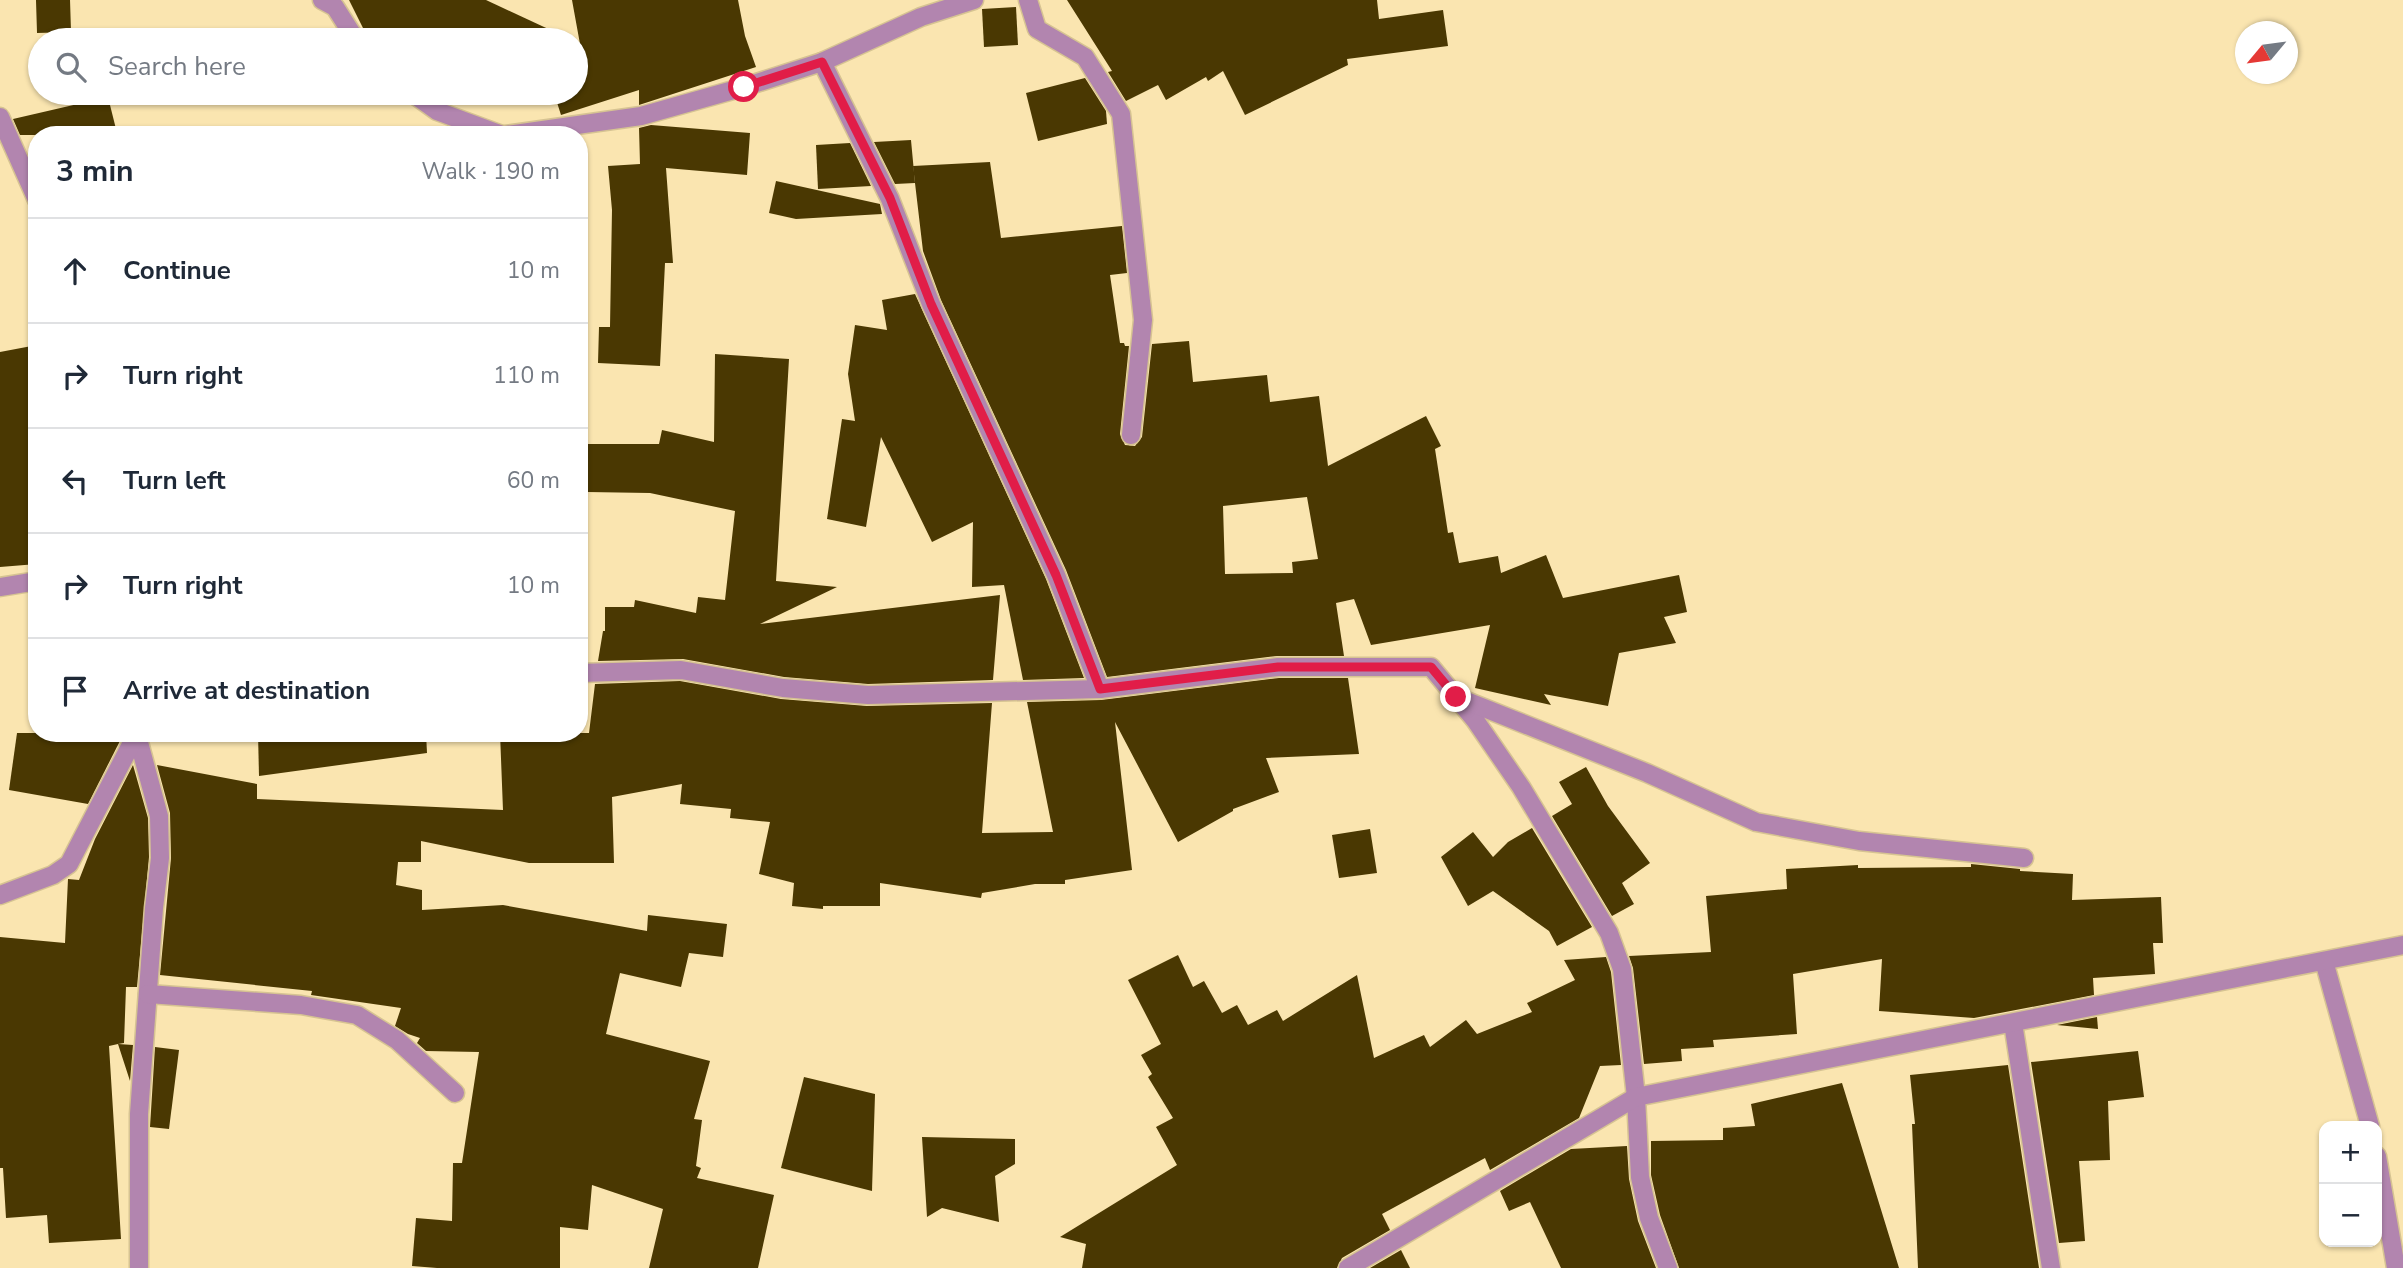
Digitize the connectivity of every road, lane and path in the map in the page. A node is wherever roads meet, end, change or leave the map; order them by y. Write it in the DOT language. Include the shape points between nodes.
graph roads {
  1 [pos="322,0"];
  2 [pos="974,0"];
  3 [pos="1028,0"];
  4 [pos="348,28"];
  5 [pos="822,62"];
  6 [pos="429,105"];
  7 [pos="0,117"];
  8 [pos="479,126"];
  9 [pos="569,126"];
  10 [pos="28,180"];
  11 [pos="1132,436"];
  12 [pos="28,582"];
  13 [pos="0,587"];
  14 [pos="588,673"];
  15 [pos="1100,689"];
  16 [pos="1456,697"];
  17 [pos="133,742"];
  18 [pos="139,742"];
  19 [pos="2024,858"];
  20 [pos="0,895"];
  21 [pos="2403,945"];
  22 [pos="2324,961"];
  23 [pos="148,995"];
  24 [pos="2013,1023"];
  25 [pos="455,1093"];
  26 [pos="1636,1097"];
  27 [pos="2369,1121"];
  28 [pos="2382,1184"];
  29 [pos="139,1268"];
  30 [pos="1348,1268"];
  31 [pos="1668,1268"];
  32 [pos="2051,1268"];
  33 [pos="2396,1268"];
  1 -- 4 [label="street" via="335,7"];
  2 -- 5 [label="street" via="922,17"];
  3 -- 11 [label="street" via="1038,29 1085,57 1121,114 1143,320"];
  5 -- 9 [label="street" via="641,116"];
  5 -- 15 [label="street" via="890,198 931,304 1056,575"];
  6 -- 8 [label="street"];
  7 -- 10 [label="street"];
  12 -- 13 [label="street"];
  14 -- 15 [label="street" via="681,670 783,688 867,695"];
  15 -- 16 [label="street" via="1278,667 1431,667"];
  16 -- 19 [label="street" via="1756,822 1859,841"];
  16 -- 26 [label="street" via="1521,787 1609,933 1622,969"];
  17 -- 20 [label="street" via="69,864 53,876"];
  18 -- 23 [label="street" via="159,816 160,858"];
  21 -- 22 [label="street"];
  22 -- 24 [label="street"];
  22 -- 27 [label="street"];
  23 -- 25 [label="street" via="301,1005 357,1014 397,1040"];
  23 -- 29 [label="street" via="139,1114"];
  24 -- 26 [label="street"];
  24 -- 32 [label="street"];
  26 -- 30 [label="street"];
  26 -- 31 [label="street" via="1640,1177"];
  28 -- 33 [label="street"];
}
